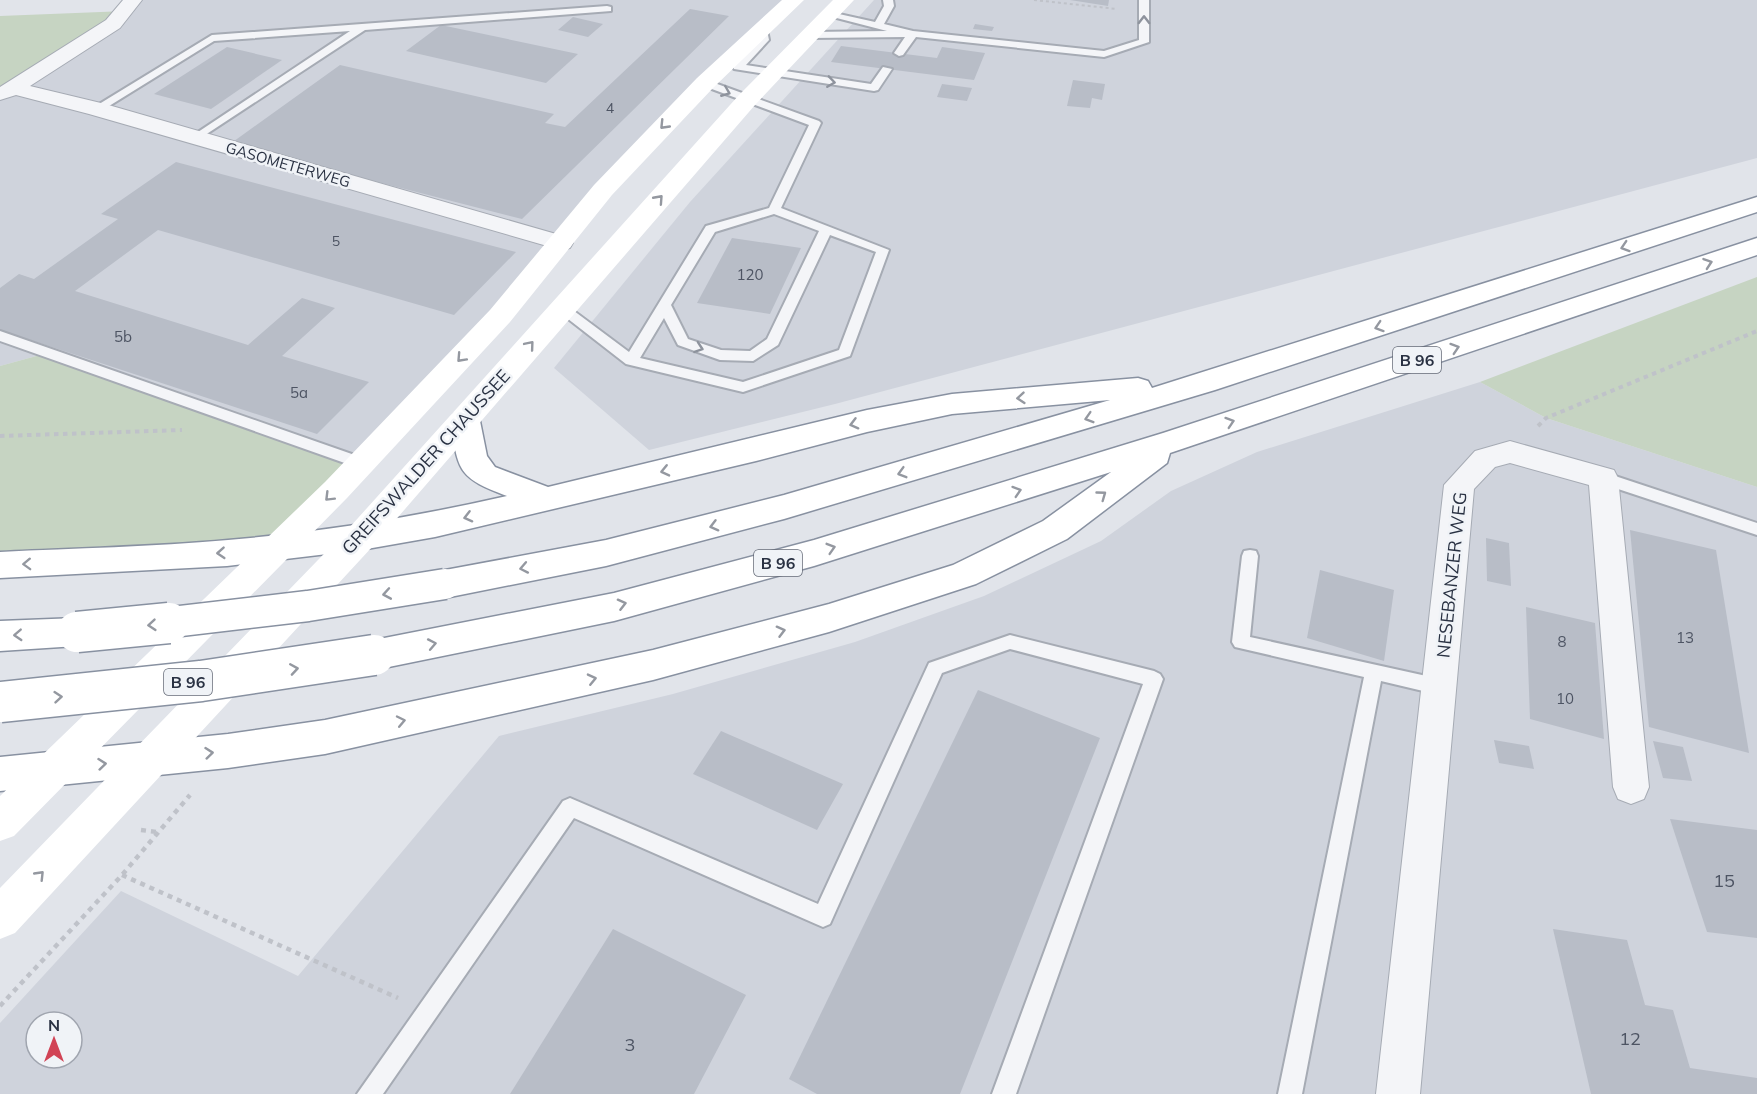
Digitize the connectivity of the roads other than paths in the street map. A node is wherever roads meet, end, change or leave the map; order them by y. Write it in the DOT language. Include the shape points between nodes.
graph roads {
  1 [pos="133,0"];
  2 [pos="794,0"];
  3 [pos="888,0"];
  4 [pos="1144,0"];
  5 [pos="837,7"];
  6 [pos="607,9"];
  7 [pos="878,26"];
  8 [pos="362,28"];
  9 [pos="762,30"];
  10 [pos="913,34"];
  11 [pos="811,35"];
  12 [pos="899,53"];
  13 [pos="887,69"];
  14 [pos="773,74"];
  15 [pos="705,83"];
  16 [pos="7,92"];
  17 [pos="747,100"];
  18 [pos="97,109"];
  19 [pos="196,138"];
  20 [pos="1757,204"];
  21 [pos="774,210"];
  22 [pos="826,229"];
  23 [pos="561,243"];
  24 [pos="1757,246"];
  25 [pos="664,305"];
  26 [pos="561,308"];
  27 [pos="0,336"];
  28 [pos="631,361"];
  29 [pos="1205,383"];
  30 [pos="465,422"];
  31 [pos="1174,441"];
  32 [pos="361,463"];
  33 [pos="1603,478"];
  34 [pos="545,498"];
  35 [pos="1757,529"];
  36 [pos="361,537"];
  37 [pos="280,547"];
  38 [pos="1250,556"];
  39 [pos="0,565"];
  40 [pos="0,636"];
  41 [pos="1374,672"];
  42 [pos="1440,687"];
  43 [pos="0,702"];
  44 [pos="151,759"];
  45 [pos="53,770"];
  46 [pos="0,774"];
  47 [pos="1631,787"];
  48 [pos="0,823"];
  49 [pos="0,918"];
  50 [pos="369,1094"];
  51 [pos="1004,1094"];
  52 [pos="1290,1094"];
  53 [pos="1398,1094"];
  1 -- 16 [label="street, GASOMETERWEG" via="113,24"];
  2 -- 9 [label="main road"];
  3 -- 7 [label="lane" via="889,6"];
  10 -- 4 [label="lane, one-way" via="1104,54 1144,42"];
  5 -- 7 [label="lane"];
  5 -- 11 [label="main road, GREIFSWALDER CHAUSSEE"];
  6 -- 8 [label="lane"];
  7 -- 10 [label="lane"];
  8 -- 18 [label="lane" via="212,38"];
  8 -- 19 [label="lane"];
  9 -- 14 [label="lane" via="764,40 738,67"];
  9 -- 15 [label="main road"];
  10 -- 11 [label="lane"];
  10 -- 12 [label="lane"];
  11 -- 14 [label="main road, GREIFSWALDER CHAUSSEE"];
  14 -- 13 [label="lane, one-way" via="874,88"];
  14 -- 17 [label="main road, GREIFSWALDER CHAUSSEE"];
  15 -- 17 [label="lane, one-way"];
  15 -- 23 [label="main road, one-way" via="603,190"];
  16 -- 18 [label="street, GASOMETERWEG"];
  17 -- 21 [label="lane" via="815,123"];
  26 -- 17 [label="main road, GREIFSWALDER CHAUSSEE, one-way"];
  18 -- 19 [label="street, GASOMETERWEG"];
  19 -- 23 [label="street, GASOMETERWEG"];
  20 -- 29 [label="main road, B 96, one-way"];
  21 -- 22 [label="lane"];
  21 -- 25 [label="lane" via="710,229"];
  25 -- 22 [label="lane, one-way" via="683,342 720,355 753,356 773,342"];
  22 -- 28 [label="lane" via="883,250 845,353 743,387"];
  23 -- 32 [label="main road, one-way" via="500,316"];
  31 -- 24 [label="main road, B 96, one-way"];
  25 -- 28 [label="lane"];
  26 -- 28 [label="lane"];
  30 -- 26 [label="main road, GREIFSWALDER CHAUSSEE, one-way"];
  27 -- 32 [label="lane"];
  29 -- 34 [label="main road, one-way" via="952,404"];
  29 -- 40 [label="main road, B 96, one-way, bridge" via="784,507 606,553 363,598 178,623"];
  30 -- 34 [label="main road" via="472,459 484,475"];
  30 -- 36 [label="main road, GREIFSWALDER CHAUSSEE"];
  43 -- 31 [label="main road, B 96, one-way, bridge" via="180,684 374,656 614,607 814,553"];
  44 -- 31 [label="main road, one-way" via="337,735 653,665 829,618 964,575 1055,530"];
  32 -- 37 [label="main road, one-way"];
  33 -- 35 [label="lane"];
  33 -- 42 [label="street, NESEBANZER WEG" via="1510,452 1485,459 1459,485"];
  33 -- 47 [label="street"];
  34 -- 36 [label="main road, one-way" via="435,525"];
  36 -- 37 [label="main road"];
  36 -- 44 [label="main road, GREIFSWALDER CHAUSSEE"];
  37 -- 39 [label="main road, one-way"];
  37 -- 45 [label="main road"];
  38 -- 41 [label="lane" via="1241,642"];
  41 -- 42 [label="lane"];
  41 -- 52 [label="lane"];
  42 -- 53 [label="street, NESEBANZER WEG"];
  45 -- 44 [label="main road, one-way"];
  49 -- 44 [label="main road, GREIFSWALDER CHAUSSEE, one-way"];
  45 -- 46 [label="main road"];
  45 -- 48 [label="main road"];
  50 -- 51 [label="lane" via="570,807 823,917 935,668 1010,642 1154,679"];
}
